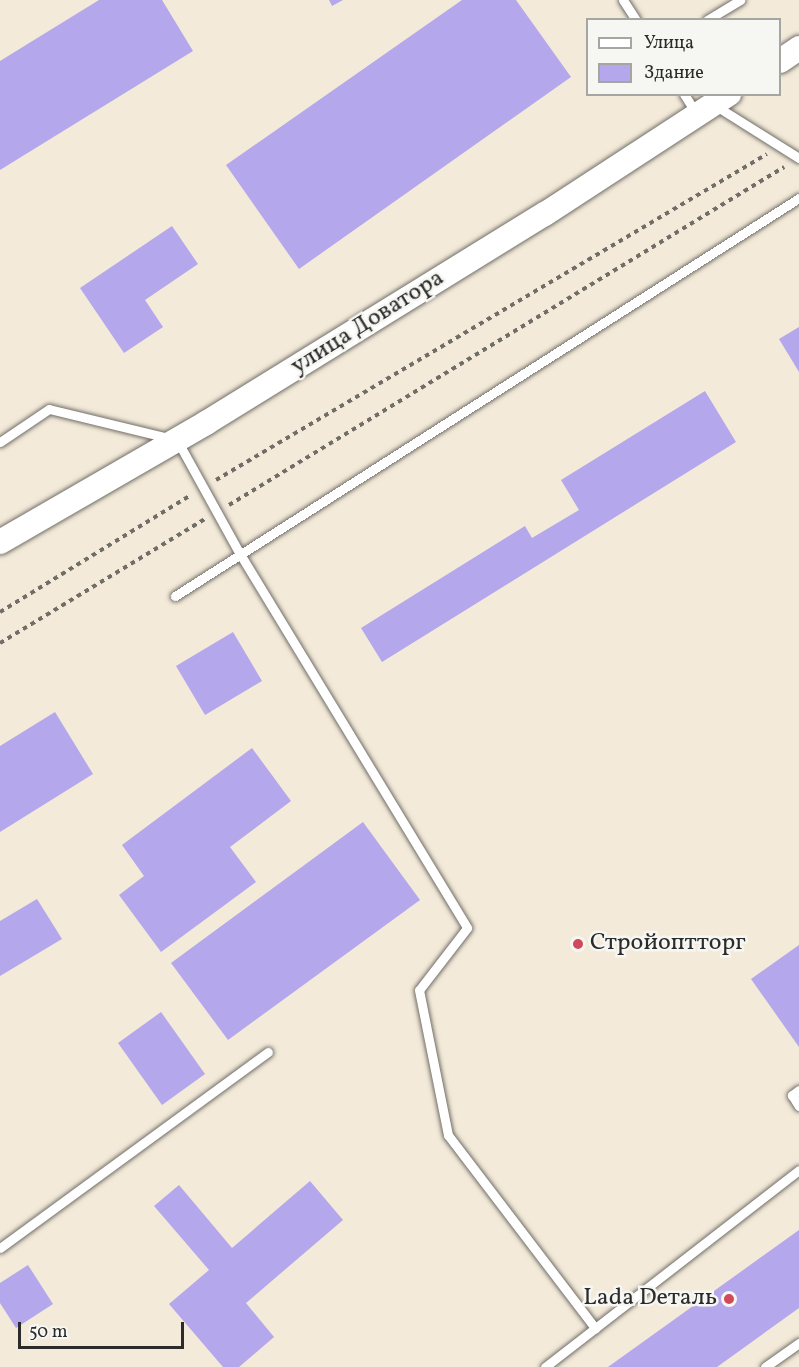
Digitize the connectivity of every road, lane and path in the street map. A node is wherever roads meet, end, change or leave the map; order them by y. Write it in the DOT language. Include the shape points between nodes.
graph roads {
  1 [pos="623,0"];
  2 [pos="740,0"];
  3 [pos="635,18"];
  4 [pos="710,18"];
  5 [pos="799,48"];
  6 [pos="781,60"];
  7 [pos="689,96"];
  8 [pos="714,105"];
  9 [pos="779,146"];
  10 [pos="799,158"];
  11 [pos="799,198"];
  12 [pos="177,440"];
  13 [pos="0,442"];
  14 [pos="202,489"];
  15 [pos="216,512"];
  16 [pos="0,542"];
  17 [pos="240,554"];
  18 [pos="175,596"];
  19 [pos="0,612"];
  20 [pos="0,643"];
  21 [pos="268,1052"];
  22 [pos="799,1090"];
  23 [pos="799,1106"];
  24 [pos="799,1170"];
  25 [pos="0,1248"];
  26 [pos="595,1328"];
  27 [pos="799,1343"];
  28 [pos="545,1367"];
  29 [pos="765,1367"];
  1 -- 3 [label="lane"];
  2 -- 4 [label="lane"];
  5 -- 6 [label="main road"];
  7 -- 8 [label="lane"];
  8 -- 9 [label="lane"];
  8 -- 12 [label="main road, улица Доватора"];
  9 -- 10 [label="lane"];
  9 -- 14 [label="path"];
  10 -- 15 [label="path"];
  11 -- 17 [label="lane"];
  12 -- 13 [label="lane" via="49,409"];
  12 -- 14 [label="lane"];
  12 -- 16 [label="main road, улица Доватора"];
  14 -- 15 [label="lane"];
  14 -- 19 [label="path"];
  15 -- 17 [label="lane"];
  15 -- 20 [label="path"];
  17 -- 18 [label="lane"];
  17 -- 26 [label="lane" via="467,928 419,990 448,1135"];
  21 -- 25 [label="lane"];
  22 -- 23 [label="lane" via="792,1095"];
  24 -- 26 [label="lane"];
  26 -- 28 [label="lane"];
  27 -- 29 [label="lane"];
}
